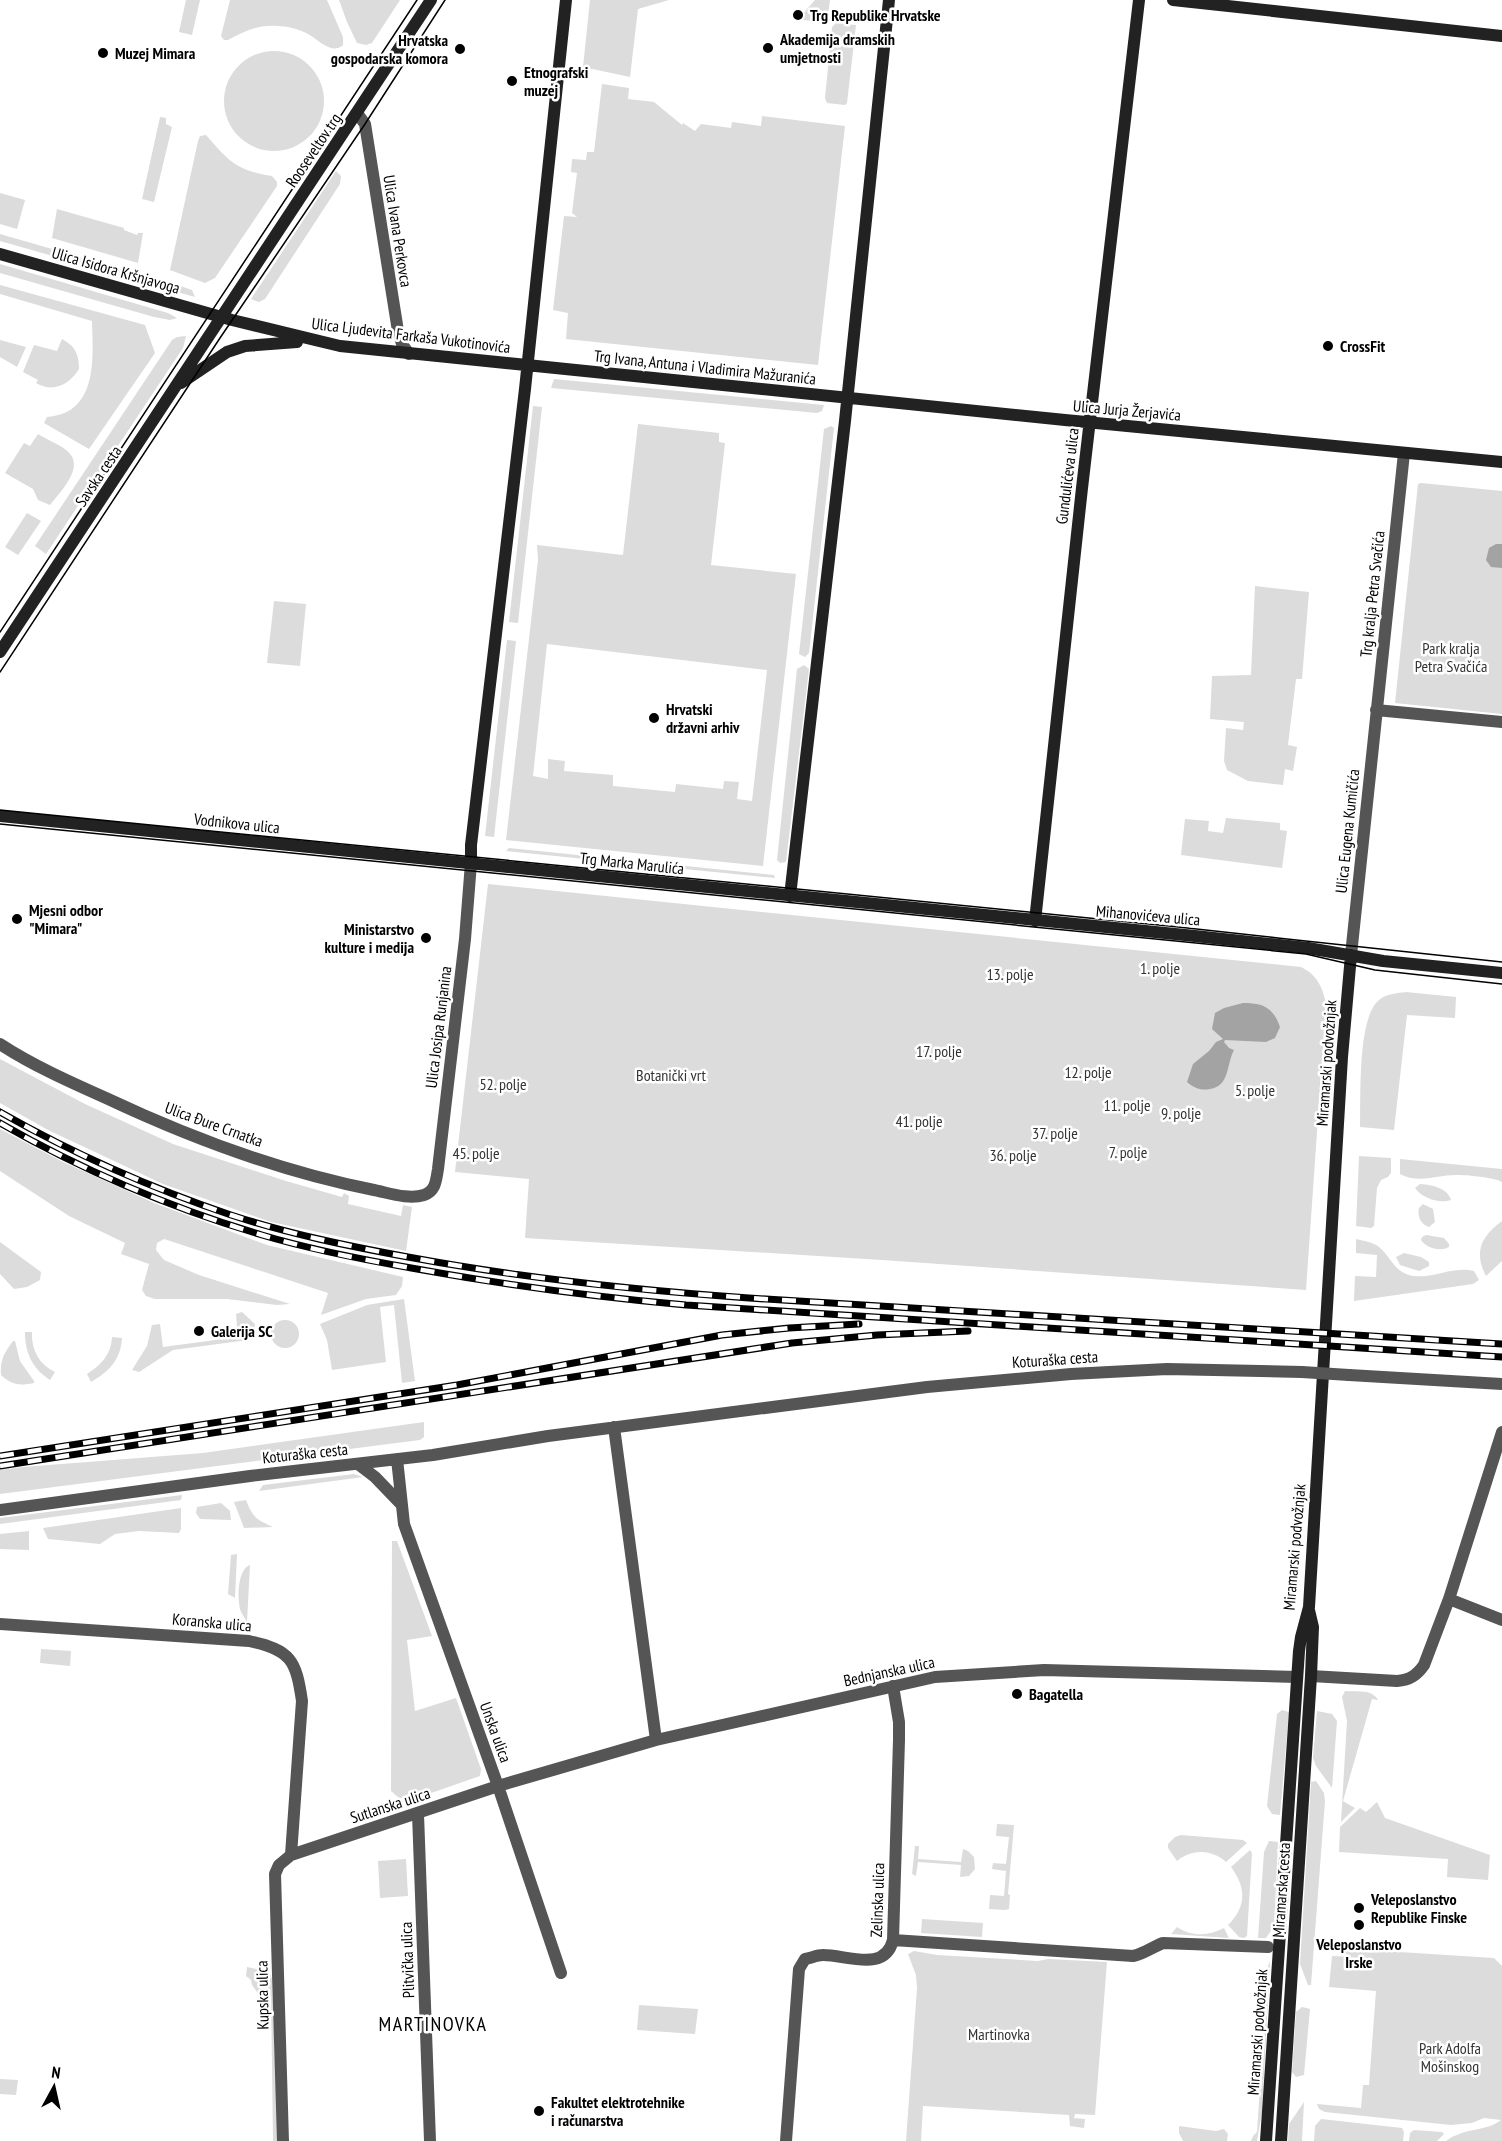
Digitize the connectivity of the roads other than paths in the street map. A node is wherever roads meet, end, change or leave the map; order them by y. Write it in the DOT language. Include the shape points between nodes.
graph roads {
  1 [pos="431,0"];
  2 [pos="566,0"];
  3 [pos="889,0"];
  4 [pos="1139,0"];
  5 [pos="1173,0"];
  6 [pos="1502,36"];
  7 [pos="357,113"];
  8 [pos="0,254"];
  9 [pos="222,317"];
  10 [pos="314,341"];
  11 [pos="409,354"];
  12 [pos="527,365"];
  13 [pos="176,387"];
  14 [pos="847,398"];
  15 [pos="1090,423"];
  16 [pos="1404,453"];
  17 [pos="1502,462"];
  18 [pos="0,652"];
  19 [pos="1376,710"];
  20 [pos="1502,722"];
  21 [pos="0,816"];
  22 [pos="471,863"];
  23 [pos="790,896"];
  24 [pos="1035,921"];
  25 [pos="1351,956"];
  26 [pos="1502,973"];
  27 [pos="0,1044"];
  28 [pos="430,1192"];
  29 [pos="1502,1384"];
  30 [pos="614,1427"];
  31 [pos="1502,1432"];
  32 [pos="397,1459"];
  33 [pos="358,1464"];
  34 [pos="401,1504"];
  35 [pos="0,1510"];
  36 [pos="1449,1599"];
  37 [pos="1309,1607"];
  38 [pos="1502,1620"];
  39 [pos="0,1624"];
  40 [pos="1311,1676"];
  41 [pos="1297,1677"];
  42 [pos="893,1686"];
  43 [pos="656,1740"];
  44 [pos="498,1786"];
  45 [pos="418,1814"];
  46 [pos="291,1855"];
  47 [pos="893,1940"];
  48 [pos="1268,1947"];
  49 [pos="561,1973"];
  50 [pos="283,2141"];
  51 [pos="430,2141"];
  52 [pos="786,2141"];
  53 [pos="1266,2141"];
  54 [pos="1281,2141"];
  1 -- 7 [label="street, Rooseveltov trg"];
  2 -- 12 [label="street"];
  3 -- 14 [label="street"];
  4 -- 15 [label="street, Gundulićeva ulica"];
  5 -- 6 [label="street"];
  7 -- 9 [label="street, Rooseveltov trg"];
  7 -- 11 [label="street, Ulica Ivana Perkovca" via="365,124 398,331"];
  8 -- 9 [label="street, Ulica Isidora Kršnjavoga"];
  9 -- 10 [label="street, Ulica Ljudevita Farkaša Vukotinovića"];
  9 -- 13 [label="street, Savska cesta"];
  10 -- 11 [label="street, Ulica Ljudevita Farkaša Vukotinovića"];
  10 -- 13 [label="street" via="245,346 218,357"];
  11 -- 12 [label="street, Ulica Ljudevita Farkaša Vukotinovića"];
  12 -- 14 [label="street, Trg Ivana, Antuna i Vladimira Mažuranića"];
  12 -- 22 [label="street"];
  13 -- 18 [label="street, Savska cesta"];
  14 -- 15 [label="street, Ulica Jurja Žerjavića"];
  14 -- 23 [label="street"];
  15 -- 16 [label="street, Ulica Jurja Žerjavića"];
  15 -- 24 [label="street, Gundulićeva ulica"];
  16 -- 17 [label="street"];
  16 -- 19 [label="street, Trg kralja Petra Svačića"];
  19 -- 20 [label="street"];
  19 -- 25 [label="street, Ulica Eugena Kumičića"];
  21 -- 22 [label="street, Vodnikova ulica"];
  22 -- 23 [label="street, Trg Marka Marulića"];
  22 -- 28 [label="street, Ulica Josipa Runjanina" via="438,1169"];
  23 -- 24 [label="street, Mihanovićeva ulica"];
  24 -- 25 [label="street, Mihanovićeva ulica" via="1308,948"];
  25 -- 26 [label="street, Mihanovićeva ulica"];
  25 -- 37 [label="street, Miramarski podvožnjak"];
  27 -- 28 [label="street, Ulica Đure Crnatka" via="83,1088 204,1140 363,1188 407,1196"];
  29 -- 30 [label="street, Koturaška cesta, bridge" via="1302,1372 1167,1369 927,1387"];
  30 -- 32 [label="street, Koturaška cesta"];
  30 -- 43 [label="street"];
  31 -- 36 [label="street"];
  32 -- 33 [label="street, Koturaška cesta"];
  32 -- 34 [label="street, Unska ulica"];
  33 -- 34 [label="street" via="384,1484"];
  33 -- 35 [label="street, Koturaška cesta"];
  34 -- 44 [label="street, Unska ulica" via="407,1534"];
  36 -- 38 [label="street"];
  36 -- 40 [label="street" via="1424,1665 1412,1677 1397,1681"];
  37 -- 40 [label="street, Miramarska cesta" via="1313,1627"];
  37 -- 41 [label="street, Miramarski podvožnjak"];
  39 -- 46 [label="street, Koranska ulica" via="249,1641 285,1653 294,1664 302,1701"];
  40 -- 54 [label="street, Miramarska cesta"];
  41 -- 42 [label="street, Bednjanska ulica" via="1044,1670 935,1677"];
  41 -- 53 [label="street, Miramarski podvožnjak"];
  42 -- 43 [label="street, Bednjanska ulica"];
  42 -- 47 [label="street, Zelinska ulica" via="899,1740"];
  43 -- 44 [label="street, Bednjanska ulica"];
  44 -- 45 [label="street, Sutlanska ulica"];
  44 -- 49 [label="street, Unska ulica"];
  45 -- 46 [label="street, Sutlanska ulica"];
  45 -- 51 [label="street, Plitvička ulica"];
  46 -- 50 [label="street, Kupska ulica" via="279,1865 276,1874"];
  47 -- 48 [label="street" via="1133,1956 1163,1943"];
  47 -- 52 [label="street, Zelinska ulica" via="883,1957 872,1960 823,1955 805,1959 799,1969"];
}
